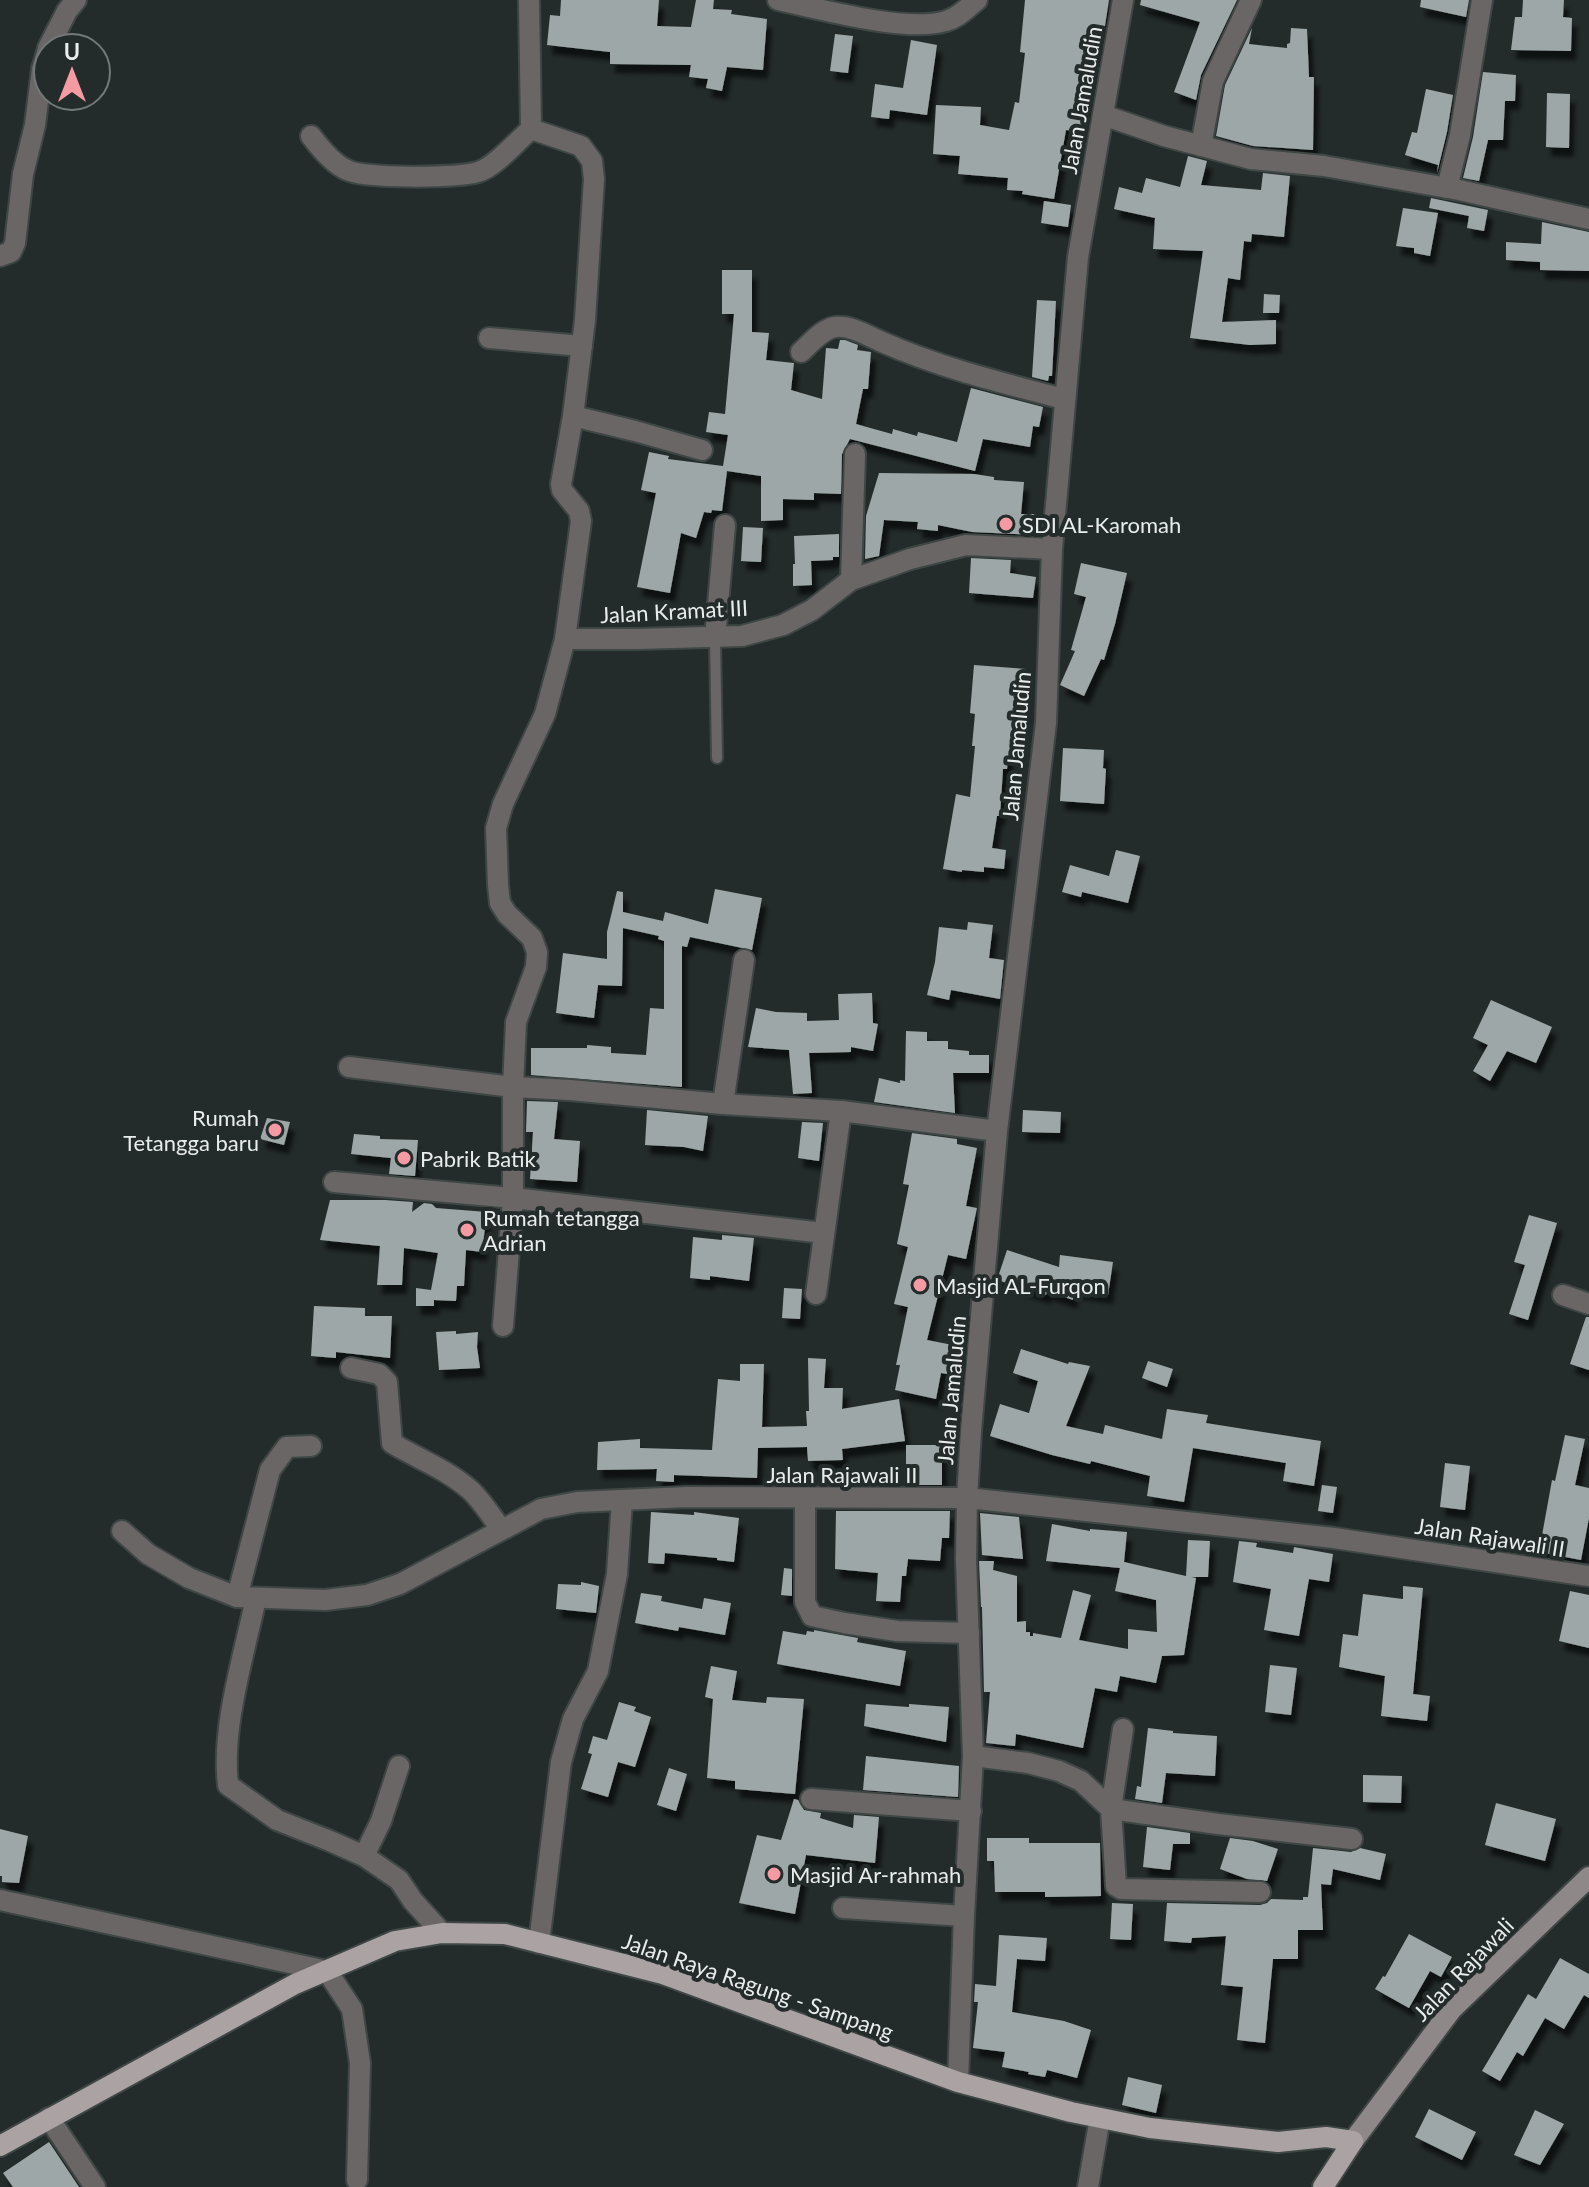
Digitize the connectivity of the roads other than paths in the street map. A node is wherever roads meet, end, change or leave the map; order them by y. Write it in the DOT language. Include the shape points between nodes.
graph roads {
  1 [pos="76,0"];
  2 [pos="529,0"];
  3 [pos="778,0"];
  4 [pos="977,0"];
  5 [pos="1123,0"];
  6 [pos="1251,0"];
  7 [pos="1482,0"];
  8 [pos="56,32"];
  9 [pos="37,112"];
  10 [pos="1103,115"];
  11 [pos="531,129"];
  12 [pos="311,136"];
  13 [pos="1201,146"];
  14 [pos="1447,188"];
  15 [pos="1589,219"];
  16 [pos="0,256"];
  17 [pos="489,338"];
  18 [pos="582,346"];
  19 [pos="801,352"];
  20 [pos="1064,399"];
  21 [pos="573,416"];
  22 [pos="702,450"];
  23 [pos="855,454"];
  24 [pos="725,525"];
  25 [pos="1052,549"];
  26 [pos="851,580"];
  27 [pos="715,638"];
  28 [pos="565,639"];
  29 [pos="717,758"];
  30 [pos="744,960"];
  31 [pos="349,1067"];
  32 [pos="513,1087"];
  33 [pos="723,1104"];
  34 [pos="841,1111"];
  35 [pos="997,1131"];
  36 [pos="334,1182"];
  37 [pos="513,1198"];
  38 [pos="824,1233"];
  39 [pos="816,1294"];
  40 [pos="1563,1295"];
  41 [pos="1589,1304"];
  42 [pos="503,1326"];
  43 [pos="351,1368"];
  44 [pos="311,1446"];
  45 [pos="805,1498"];
  46 [pos="967,1498"];
  47 [pos="622,1500"];
  48 [pos="501,1529"];
  49 [pos="122,1531"];
  50 [pos="1589,1576"];
  51 [pos="247,1597"];
  52 [pos="969,1633"];
  53 [pos="1123,1729"];
  54 [pos="973,1756"];
  55 [pos="399,1766"];
  56 [pos="811,1799"];
  57 [pos="1111,1809"];
  58 [pos="971,1811"];
  59 [pos="1352,1839"];
  60 [pos="364,1856"];
  61 [pos="1589,1877"];
  62 [pos="1260,1892"];
  63 [pos="0,1900"];
  64 [pos="843,1908"];
  65 [pos="964,1916"];
  66 [pos="442,1933"];
  67 [pos="539,1943"];
  68 [pos="327,1971"];
  69 [pos="958,2082"];
  70 [pos="49,2118"];
  71 [pos="1100,2118"];
  72 [pos="1353,2141"];
  73 [pos="0,2146"];
  74 [pos="357,2180"];
  75 [pos="95,2187"];
  76 [pos="1088,2187"];
  77 [pos="1323,2187"];
  1 -- 8 [label="street"];
  2 -- 11 [label="street"];
  3 -- 4 [label="street" via="902,25 945,22"];
  5 -- 10 [label="street, Jalan Jamaludin"];
  6 -- 13 [label="street" via="1213,81"];
  7 -- 14 [label="street"];
  9 -- 16 [label="street" via="15,243 11,252"];
  10 -- 13 [label="street"];
  10 -- 20 [label="street, Jalan Jamaludin" via="1078,257"];
  11 -- 12 [label="street" via="495,163 479,172 451,176 347,170"];
  11 -- 18 [label="street" via="581,146 592,161"];
  13 -- 14 [label="street" via="1251,159"];
  14 -- 15 [label="street"];
  17 -- 18 [label="street"];
  18 -- 21 [label="street"];
  19 -- 20 [label="street" via="824,331 845,327 953,369"];
  20 -- 25 [label="street, Jalan Jamaludin"];
  21 -- 22 [label="street"];
  21 -- 28 [label="street" via="561,484 581,521"];
  23 -- 26 [label="street"];
  24 -- 27 [label="street"];
  25 -- 26 [label="street, Jalan Kramat III" via="966,545"];
  25 -- 35 [label="street, Jalan Jamaludin" via="1046,723"];
  26 -- 27 [label="street, Jalan Kramat III" via="783,625"];
  27 -- 28 [label="street, Jalan Kramat III"];
  27 -- 29 [label="lane"];
  28 -- 32 [label="street" via="545,714 496,828 500,903 532,938 537,952 516,1022"];
  30 -- 33 [label="street"];
  31 -- 32 [label="street"];
  32 -- 33 [label="street"];
  32 -- 37 [label="street"];
  33 -- 34 [label="street"];
  34 -- 35 [label="street"];
  34 -- 38 [label="street"];
  35 -- 46 [label="street, Jalan Jamaludin"];
  36 -- 37 [label="street"];
  37 -- 38 [label="street"];
  37 -- 42 [label="street"];
  38 -- 39 [label="street"];
  40 -- 41 [label="street"];
  43 -- 48 [label="street" via="379,1374 387,1382 392,1443 441,1468 471,1491"];
  44 -- 51 [label="street" via="287,1447 270,1470"];
  45 -- 46 [label="street, Jalan Rajawali II"];
  45 -- 47 [label="street, Jalan Rajawali II"];
  45 -- 52 [label="street" via="805,1602 812,1616 897,1631"];
  46 -- 50 [label="street, Jalan Rajawali II" via="1334,1538"];
  46 -- 52 [label="street, Jalan Jamaludin"];
  47 -- 48 [label="street, Jalan Rajawali II" via="541,1509"];
  47 -- 67 [label="street" via="617,1574 598,1671 573,1719 561,1762"];
  48 -- 51 [label="street, Jalan Rajawali II" via="400,1584 367,1595 325,1600"];
  49 -- 51 [label="street, Jalan Rajawali II" via="189,1578"];
  51 -- 60 [label="street" via="225,1763 228,1785 277,1820"];
  52 -- 54 [label="street, Jalan Jamaludin"];
  53 -- 57 [label="street"];
  54 -- 57 [label="street" via="1059,1771 1081,1781"];
  54 -- 58 [label="street, Jalan Jamaludin"];
  55 -- 60 [label="street"];
  56 -- 58 [label="street"];
  57 -- 59 [label="street"];
  57 -- 62 [label="street" via="1114,1881 1121,1889"];
  58 -- 65 [label="street, Jalan Jamaludin"];
  60 -- 66 [label="street" via="399,1880"];
  61 -- 72 [label="main road, Jalan Rajawali" via="1452,2009"];
  63 -- 68 [label="street"];
  64 -- 65 [label="street"];
  65 -- 69 [label="street, Jalan Jamaludin"];
  66 -- 67 [label="main road, Jalan Raya Ragung - Sampang" via="505,1934"];
  66 -- 68 [label="main road, Jalan Raya Ragung - Sampang" via="395,1941"];
  67 -- 69 [label="main road, Jalan Raya Ragung - Sampang" via="663,1974"];
  68 -- 70 [label="main road, Jalan Raya Ragung - Sampang"];
  68 -- 74 [label="street" via="352,2009 360,2063"];
  69 -- 71 [label="main road, Jalan Raya Ragung - Sampang"];
  70 -- 73 [label="main road, Jalan Raya Ragung - Sampang"];
  70 -- 75 [label="street"];
  71 -- 72 [label="main road, Jalan Raya Ragung - Sampang" via="1278,2142 1326,2137"];
  71 -- 76 [label="street"];
  72 -- 77 [label="main road"];
}
